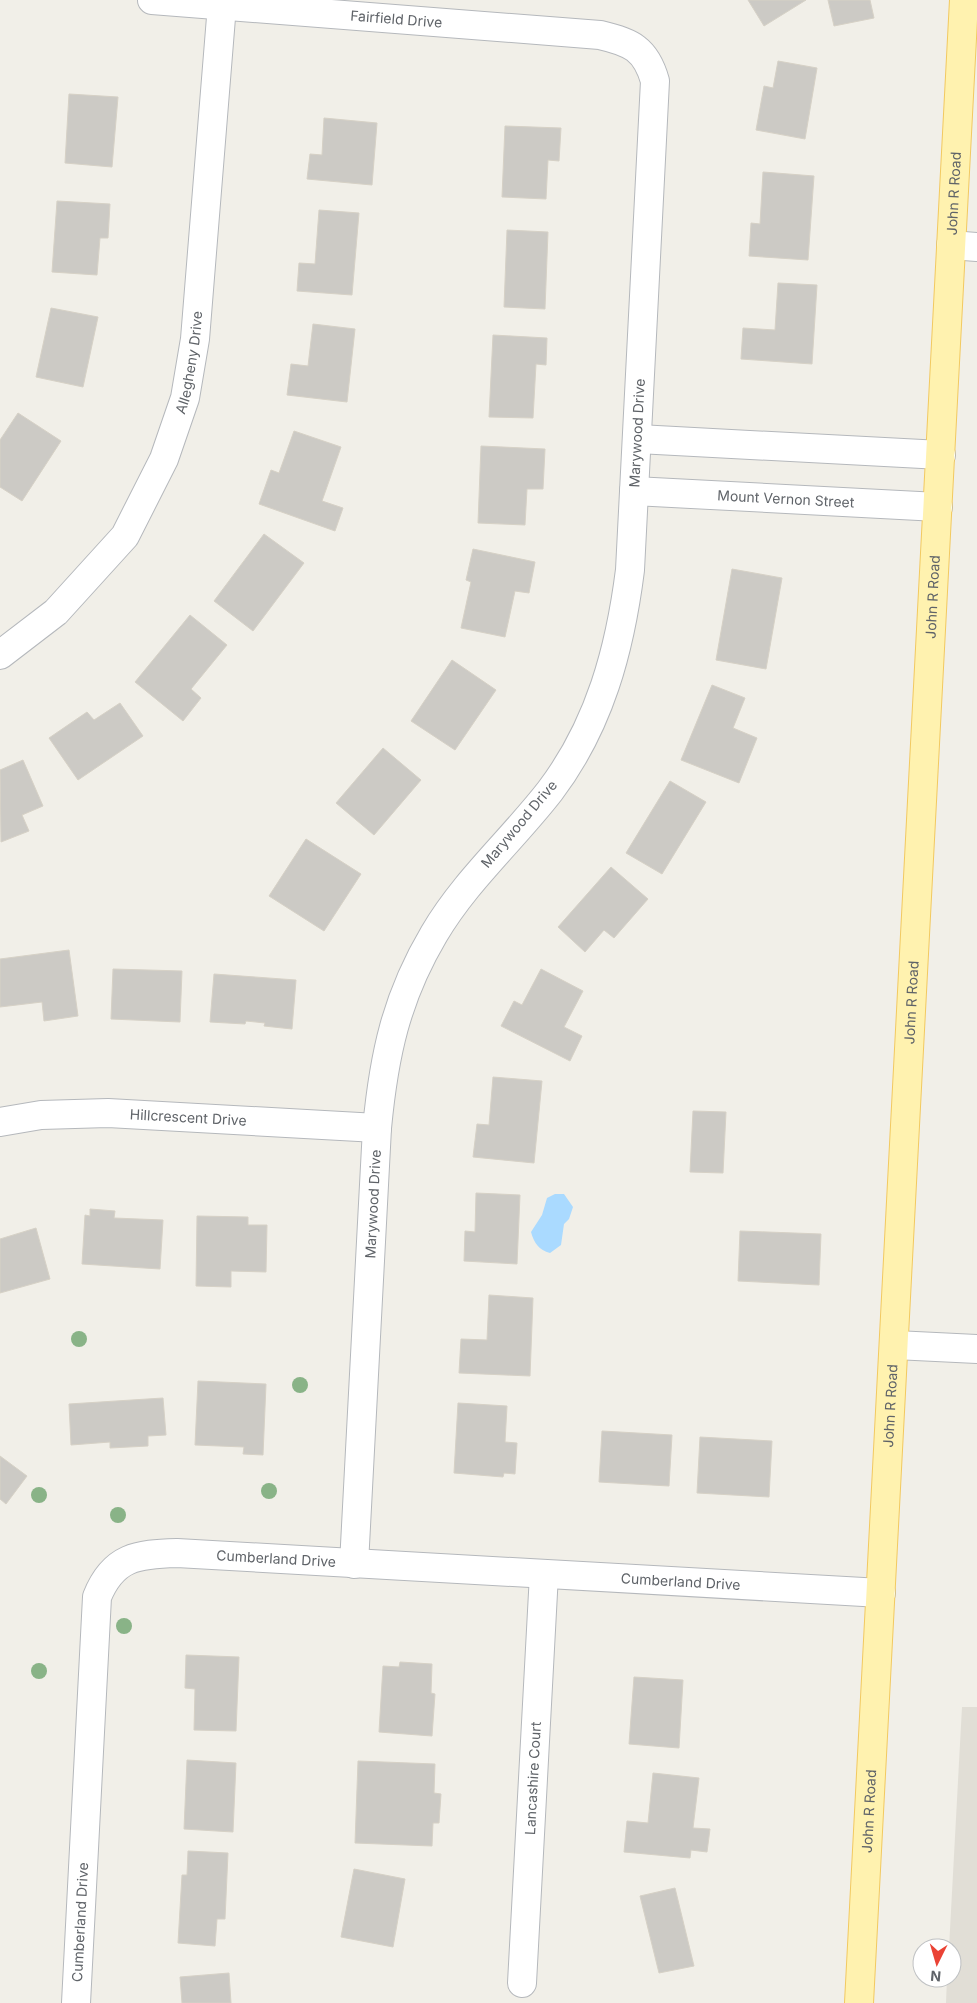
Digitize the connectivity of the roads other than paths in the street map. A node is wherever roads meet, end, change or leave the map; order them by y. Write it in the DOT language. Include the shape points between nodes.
graph roads {
  1 [pos="152,0"];
  2 [pos="964,0"];
  3 [pos="222,5"];
  4 [pos="638,49"];
  5 [pos="964,246"];
  6 [pos="638,439"];
  7 [pos="941,454"];
  8 [pos="634,491"];
  9 [pos="938,507"];
  10 [pos="0,654"];
  11 [pos="0,1122"];
  12 [pos="376,1128"];
  13 [pos="894,1345"];
  14 [pos="977,1349"];
  15 [pos="354,1564"];
  16 [pos="544,1574"];
  17 [pos="881,1593"];
  18 [pos="522,1983"];
  19 [pos="76,2003"];
  20 [pos="859,2003"];
  1 -- 3 [label="street, Fairfield Drive"];
  2 -- 5 [label="main road, John R Road"];
  3 -- 4 [label="street, Fairfield Drive" via="592,34 620,40"];
  3 -- 10 [label="street, Allegheny Drive" via="195,339 185,398 164,459 125,536 56,612"];
  4 -- 6 [label="street, Marywood Drive" via="650,63 655,81"];
  5 -- 7 [label="main road, John R Road"];
  6 -- 7 [label="street"];
  6 -- 8 [label="street, Marywood Drive"];
  7 -- 9 [label="main road, John R Road"];
  8 -- 9 [label="street, Mount Vernon Street"];
  8 -- 12 [label="street, Marywood Drive" via="630,570 620,638 601,697 581,739 550,790 457,899 416,966 390,1035"];
  9 -- 13 [label="main road, John R Road"];
  11 -- 12 [label="street, Hillcrescent Drive" via="41,1115 108,1113"];
  12 -- 15 [label="street, Marywood Drive"];
  13 -- 14 [label="street"];
  13 -- 17 [label="main road, John R Road"];
  15 -- 16 [label="street, Cumberland Drive"];
  15 -- 19 [label="street, Cumberland Drive" via="185,1553 155,1554 134,1557 118,1565 103,1582 97,1597"];
  16 -- 17 [label="street, Cumberland Drive"];
  16 -- 18 [label="street, Lancashire Court"];
  17 -- 20 [label="main road, John R Road"];
}
